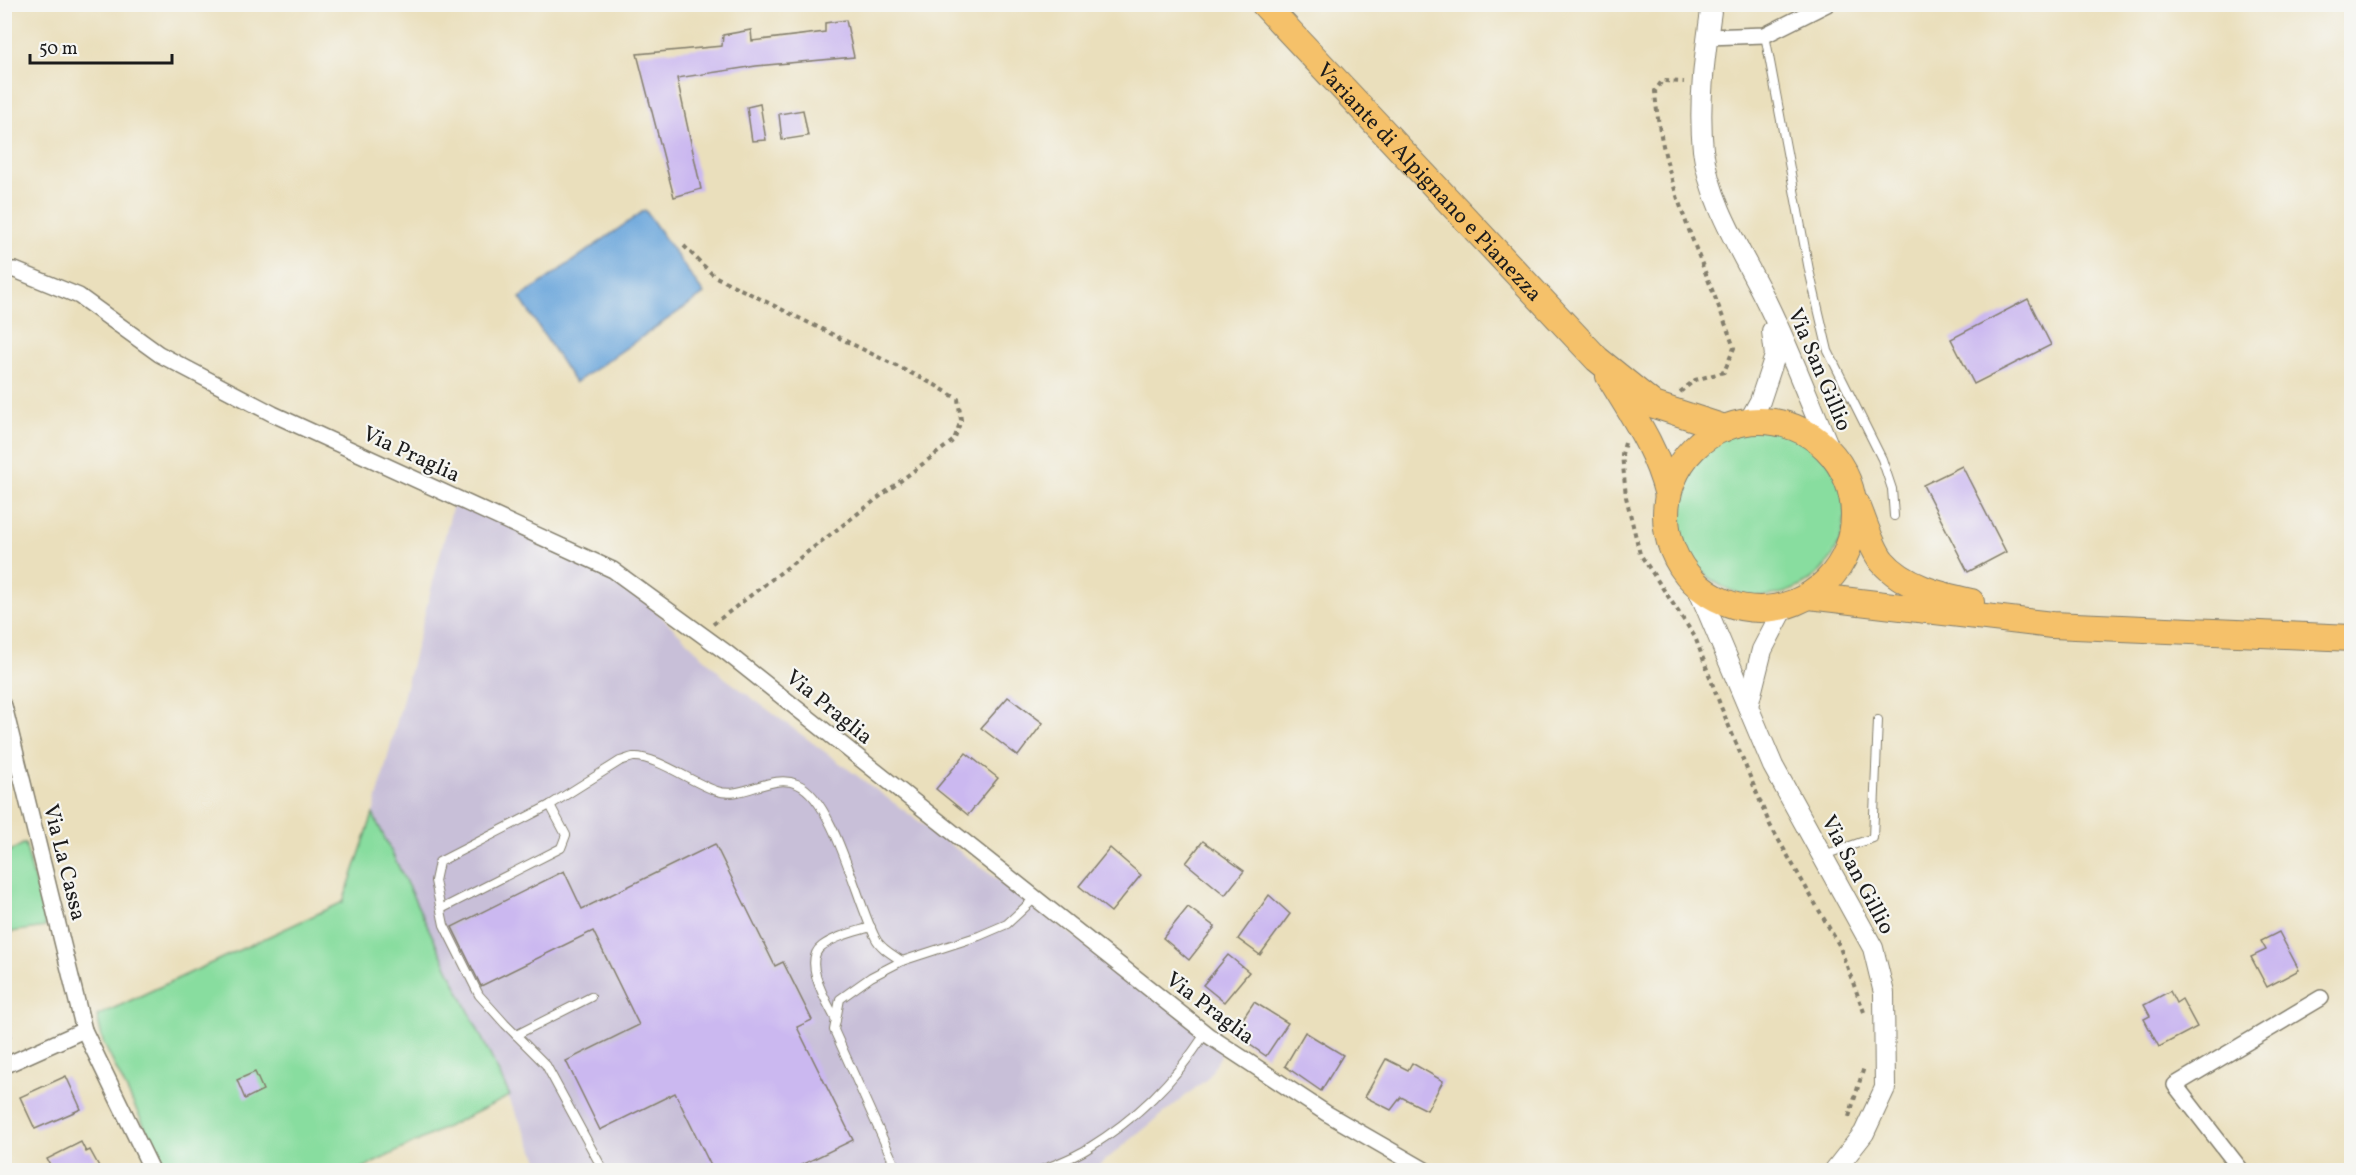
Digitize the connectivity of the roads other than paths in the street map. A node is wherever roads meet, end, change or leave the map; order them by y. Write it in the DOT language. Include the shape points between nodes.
graph roads {
  1 [pos="1264,4"];
  2 [pos="1712,4"];
  3 [pos="1827,4"];
  4 [pos="1766,35"];
  5 [pos="1707,37"];
  6 [pos="4,270"];
  7 [pos="1768,305"];
  8 [pos="1597,358"];
  9 [pos="1737,424"];
  10 [pos="1831,452"];
  11 [pos="1668,495"];
  12 [pos="1853,496"];
  13 [pos="1894,516"];
  14 [pos="1696,584"];
  15 [pos="1809,596"];
  16 [pos="1785,606"];
  17 [pos="2052,625"];
  18 [pos="2352,638"];
  19 [pos="4,706"];
  20 [pos="1748,706"];
  21 [pos="1878,720"];
  22 [pos="550,806"];
  23 [pos="1822,855"];
  24 [pos="1035,898"];
  25 [pos="441,909"];
  26 [pos="871,927"];
  27 [pos="902,961"];
  28 [pos="591,997"];
  29 [pos="2321,998"];
  30 [pos="836,1020"];
  31 [pos="84,1029"];
  32 [pos="1205,1034"];
  33 [pos="516,1035"];
  34 [pos="4,1066"];
  35 [pos="152,1170"];
  36 [pos="603,1170"];
  37 [pos="897,1170"];
  38 [pos="1041,1170"];
  39 [pos="1425,1170"];
  40 [pos="1835,1170"];
  41 [pos="2241,1170"];
  1 -- 8 [label="main road, Variante di Alpignano e Pianezza"];
  2 -- 5 [label="street, Via San Gillio"];
  3 -- 4 [label="street"];
  4 -- 5 [label="street"];
  4 -- 13 [label="lane" via="1809,270 1828,351 1882,459 1892,489"];
  5 -- 7 [label="street, Via San Gillio" via="1702,82 1704,151 1714,192 1735,246"];
  6 -- 24 [label="street, Via Praglia" via="15,270 80,296 159,354 273,414 613,570 700,633"];
  7 -- 9 [label="street, Via San Gillio" via="1775,356 1760,401"];
  7 -- 10 [label="street, Via San Gillio"];
  8 -- 9 [label="main road, Variante di Alpignano e Pianezza" via="1654,405"];
  8 -- 11 [label="main road, Variante di Alpignano e Pianezza" via="1642,429 1661,467"];
  9 -- 10 [label="main road, Variante di Alpignano e Pianezza" via="1779,423 1807,433"];
  9 -- 11 [label="main road, Variante di Alpignano e Pianezza" via="1697,445 1680,465"];
  10 -- 12 [label="main road, Variante di Alpignano e Pianezza" via="1845,472"];
  11 -- 14 [label="main road, Variante di Alpignano e Pianezza" via="1666,523 1670,541"];
  12 -- 15 [label="main road, Variante di Alpignano e Pianezza" via="1854,525 1847,553 1831,577"];
  12 -- 17 [label="main road, Variante di Alpignano e Pianezza" via="1881,560 1899,577 1941,595"];
  14 -- 16 [label="main road, Variante di Alpignano e Pianezza" via="1723,601 1753,609"];
  14 -- 20 [label="street, Via San Gillio"];
  15 -- 16 [label="main road, Variante di Alpignano e Pianezza"];
  15 -- 17 [label="main road, Variante di Alpignano e Pianezza"];
  16 -- 20 [label="street" via="1762,650"];
  17 -- 18 [label="main road, Variante di Alpignano e Pianezza"];
  19 -- 31 [label="street, Via La Cassa"];
  20 -- 23 [label="street, Via San Gillio" via="1773,766"];
  21 -- 23 [label="lane" via="1873,838"];
  22 -- 25 [label="lane" via="440,862 435,881"];
  22 -- 25 [label="lane" via="566,835 561,848"];
  22 -- 26 [label="lane" via="620,761 633,757 649,759 726,794 773,782 797,784 812,795 828,820"];
  23 -- 40 [label="street, Via San Gillio" via="1873,948 1884,993 1885,1088 1864,1134"];
  24 -- 27 [label="lane" via="1007,924"];
  24 -- 32 [label="street, Via Praglia"];
  25 -- 33 [label="lane" via="444,925 479,995"];
  26 -- 27 [label="lane" via="875,939"];
  26 -- 30 [label="lane" via="819,947 813,961 817,983"];
  27 -- 30 [label="lane" via="840,999"];
  28 -- 33 [label="lane"];
  29 -- 41 [label="street" via="2175,1085"];
  30 -- 37 [label="lane" via="834,1030"];
  31 -- 34 [label="street"];
  31 -- 35 [label="street, Via La Cassa"];
  32 -- 38 [label="lane" via="1183,1067 1136,1115 1086,1150"];
  32 -- 39 [label="street, Via Praglia" via="1326,1113"];
  33 -- 36 [label="lane" via="546,1065"];
}
